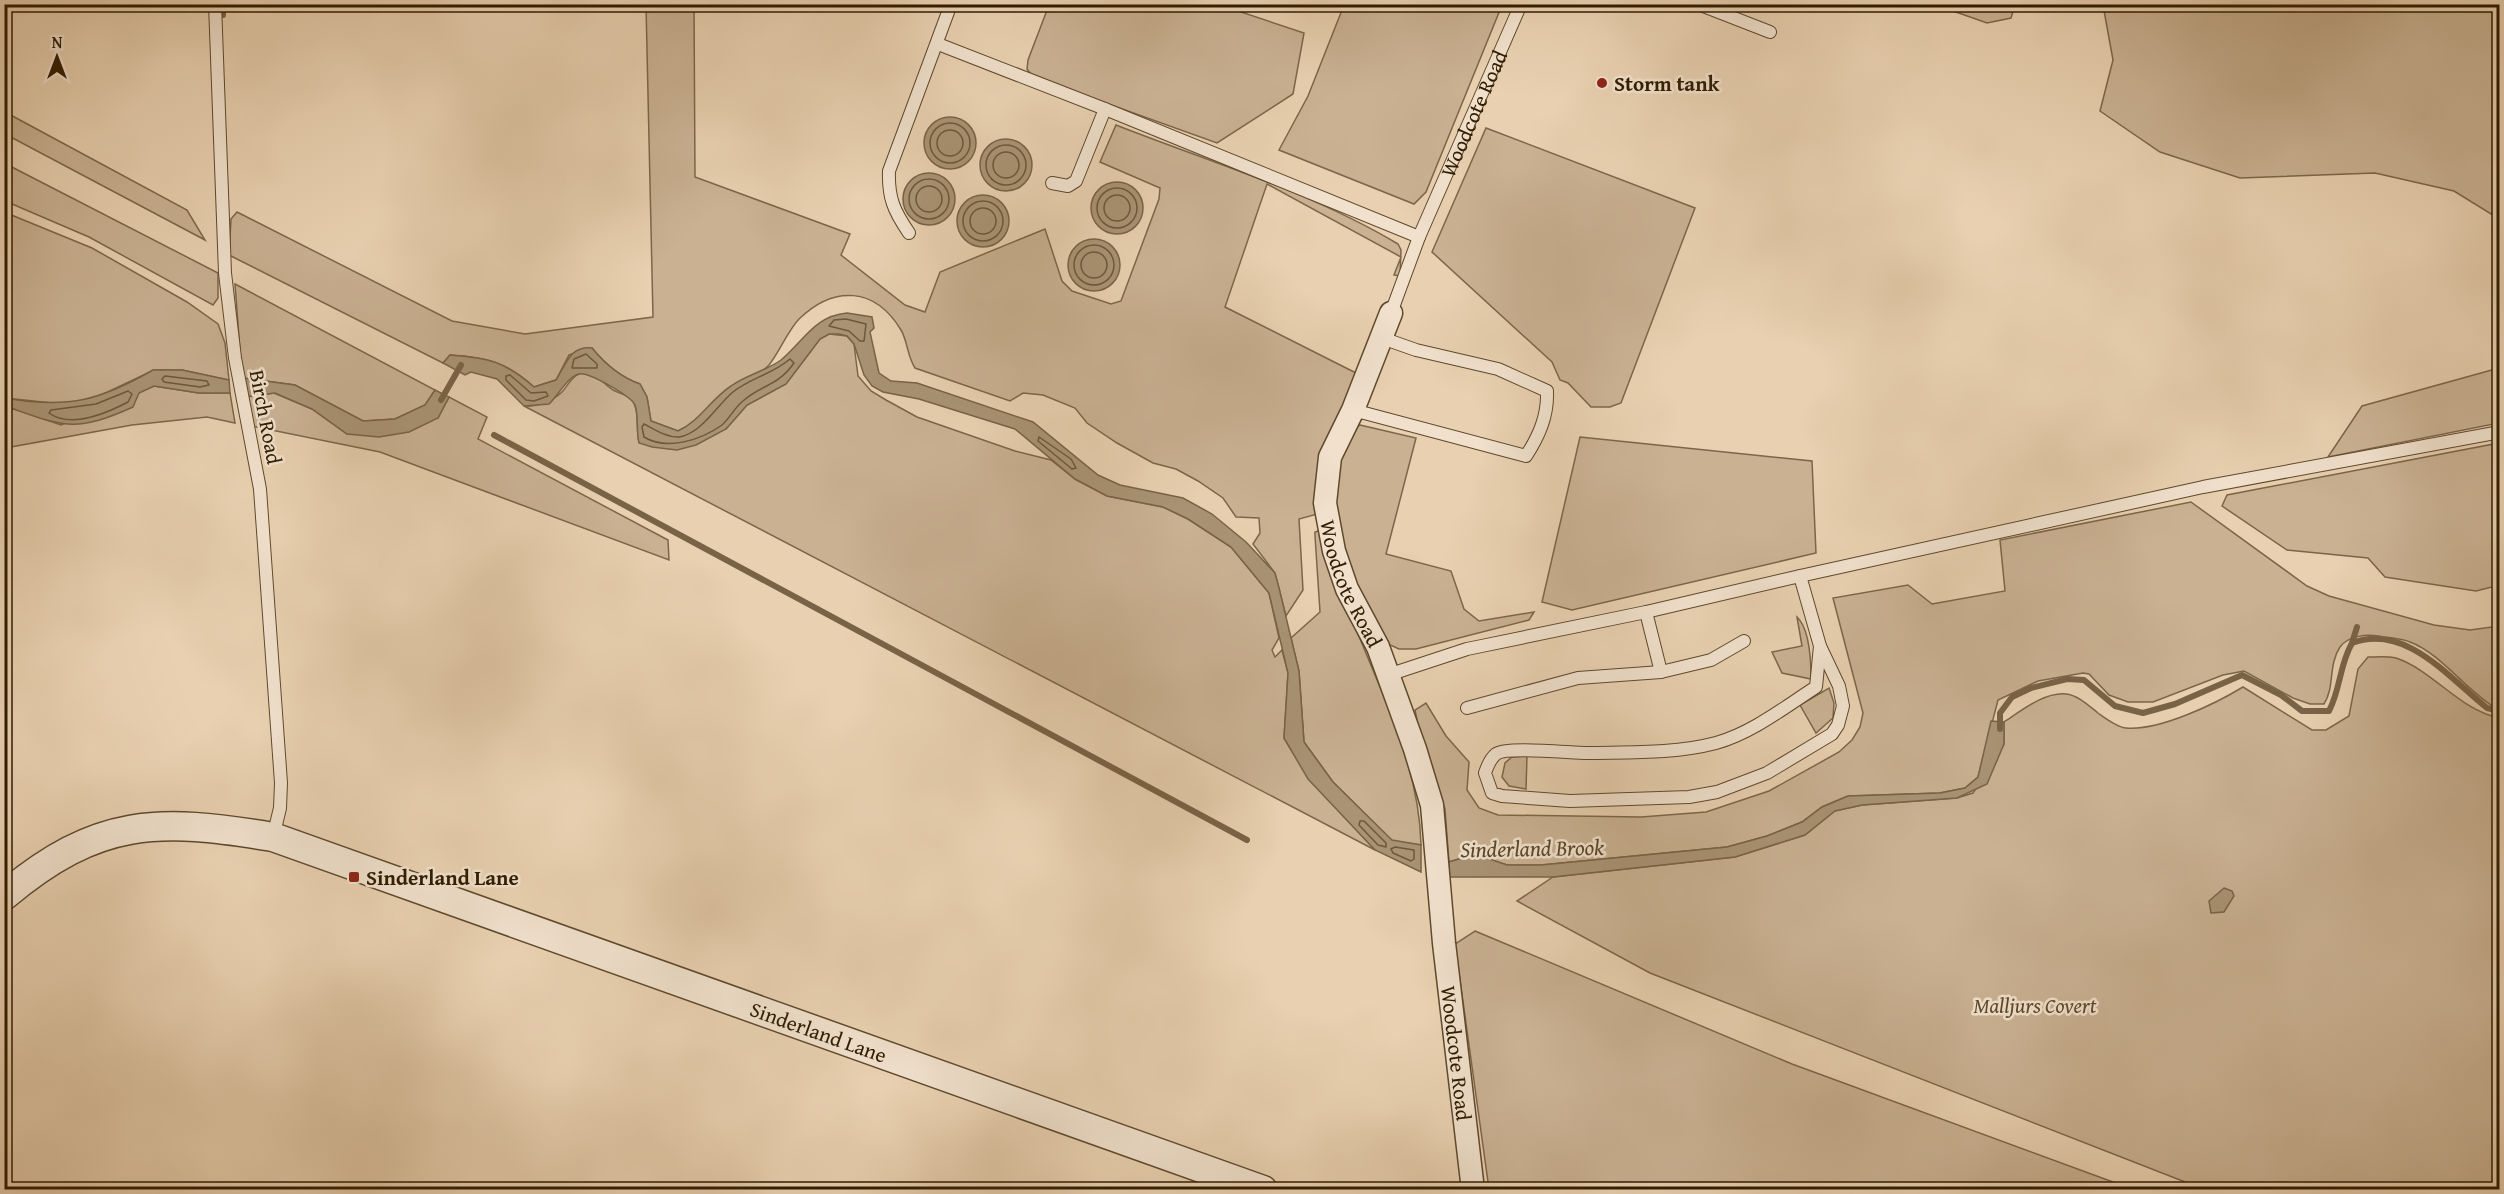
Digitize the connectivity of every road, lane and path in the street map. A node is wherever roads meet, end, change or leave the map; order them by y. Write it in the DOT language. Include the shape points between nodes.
graph roads {
  1 [pos="215,4"];
  2 [pos="951,4"];
  3 [pos="1521,4"];
  4 [pos="1698,4"];
  5 [pos="1770,32"];
  6 [pos="938,44"];
  7 [pos="1105,109"];
  8 [pos="1052,183"];
  9 [pos="909,233"];
  10 [pos="1419,237"];
  11 [pos="1391,313"];
  12 [pos="1382,338"];
  13 [pos="1353,410"];
  14 [pos="2499,432"];
  15 [pos="1800,576"];
  16 [pos="1646,612"];
  17 [pos="1744,641"];
  18 [pos="1820,646"];
  19 [pos="1661,672"];
  20 [pos="1388,675"];
  21 [pos="1467,708"];
  22 [pos="273,837"];
  23 [pos="4,896"];
  24 [pos="1263,1190"];
  25 [pos="1473,1190"];
  1 -- 22 [label="lane, Birch Road" via="225,273 242,402 260,489 268,580 281,783"];
  2 -- 6 [label="lane"];
  3 -- 10 [label="lane, Woodcote Road"];
  4 -- 5 [label="lane"];
  6 -- 7 [label="lane"];
  6 -- 9 [label="lane" via="889,171 888,192"];
  7 -- 8 [label="lane" via="1076,181 1068,186"];
  7 -- 10 [label="lane"];
  10 -- 11 [label="lane, Woodcote Road"];
  11 -- 12 [label="street, Woodcote Road"];
  12 -- 13 [label="street, Woodcote Road"];
  12 -- 13 [label="lane" via="1498,369 1547,391 1539,435 1526,456"];
  13 -- 20 [label="street, Woodcote Road" via="1330,456 1325,503 1334,551 1347,589 1378,647"];
  14 -- 15 [label="lane" via="2203,487"];
  15 -- 16 [label="lane"];
  15 -- 18 [label="lane"];
  16 -- 19 [label="lane"];
  16 -- 20 [label="lane" via="1467,649"];
  17 -- 19 [label="lane" via="1711,660"];
  18 -- 18 [label="lane" via="1839,686 1843,706 1838,725 1817,745 1767,773 1717,792 1666,798 1526,799 1492,793 1488,784 1488,765 1506,749 1559,754 1680,750 1717,742 1746,730 1816,687"];
  19 -- 21 [label="lane" via="1578,678"];
  20 -- 25 [label="street, Woodcote Road" via="1427,785 1435,827 1444,943"];
  22 -- 23 [label="street, Sinderland Lane" via="190,825 148,825 117,831 53,860"];
  22 -- 24 [label="street, Sinderland Lane"];
}
